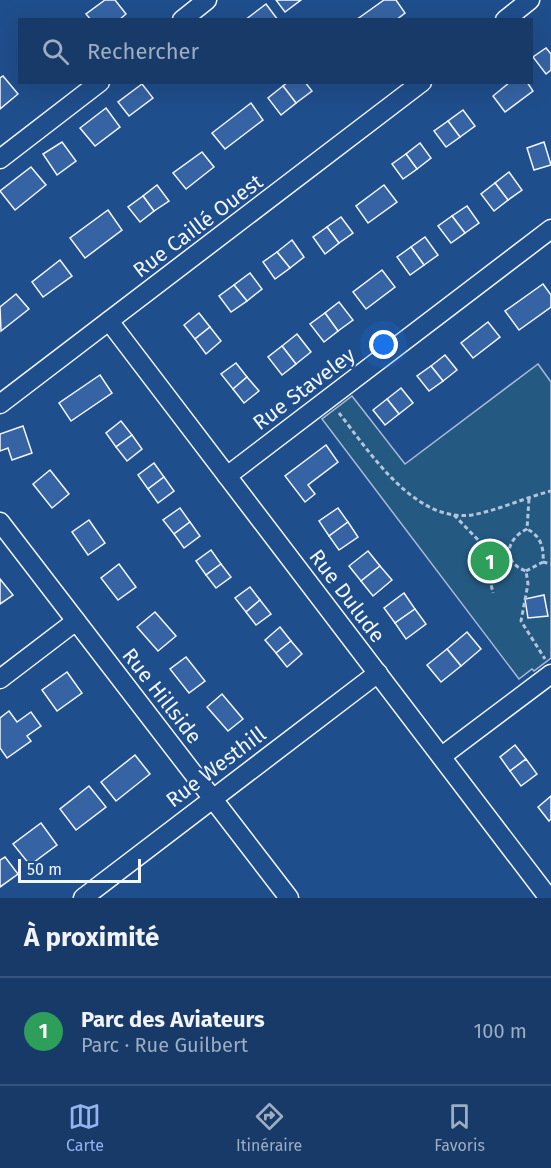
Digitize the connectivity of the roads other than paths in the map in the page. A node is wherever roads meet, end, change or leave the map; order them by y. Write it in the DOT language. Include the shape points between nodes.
graph roads {
  1 [pos="207,0"];
  2 [pos="530,0"];
  3 [pos="184,18"];
  4 [pos="508,18"];
  5 [pos="97,84"];
  6 [pos="419,84"];
  7 [pos="0,159"];
  8 [pos="551,229"];
  9 [pos="109,321"];
  10 [pos="0,404"];
  11 [pos="227,476"];
  12 [pos="0,522"];
  13 [pos="76,621"];
  14 [pos="378,673"];
  15 [pos="551,674"];
  16 [pos="0,679"];
  17 [pos="442,756"];
  18 [pos="212,798"];
  19 [pos="551,896"];
  20 [pos="83,898"];
  21 [pos="289,898"];
  1 -- 3 [label="street"];
  2 -- 4 [label="street"];
  5 -- 7 [label="street"];
  6 -- 9 [label="street, Rue Caillé Ouest"];
  8 -- 11 [label="street, Rue Staveley"];
  9 -- 10 [label="street, Rue Caillé Ouest"];
  9 -- 11 [label="street, Rue Dulude"];
  11 -- 14 [label="street, Rue Dulude"];
  12 -- 13 [label="street, Rue Hillside"];
  13 -- 16 [label="street"];
  13 -- 18 [label="street, Rue Hillside"];
  14 -- 17 [label="street, Rue Dulude"];
  14 -- 18 [label="street, Rue Westhill"];
  15 -- 17 [label="street"];
  17 -- 19 [label="street, Rue Dulude"];
  18 -- 20 [label="street, Rue Westhill"];
  18 -- 21 [label="street, Rue Hillside"];
}
